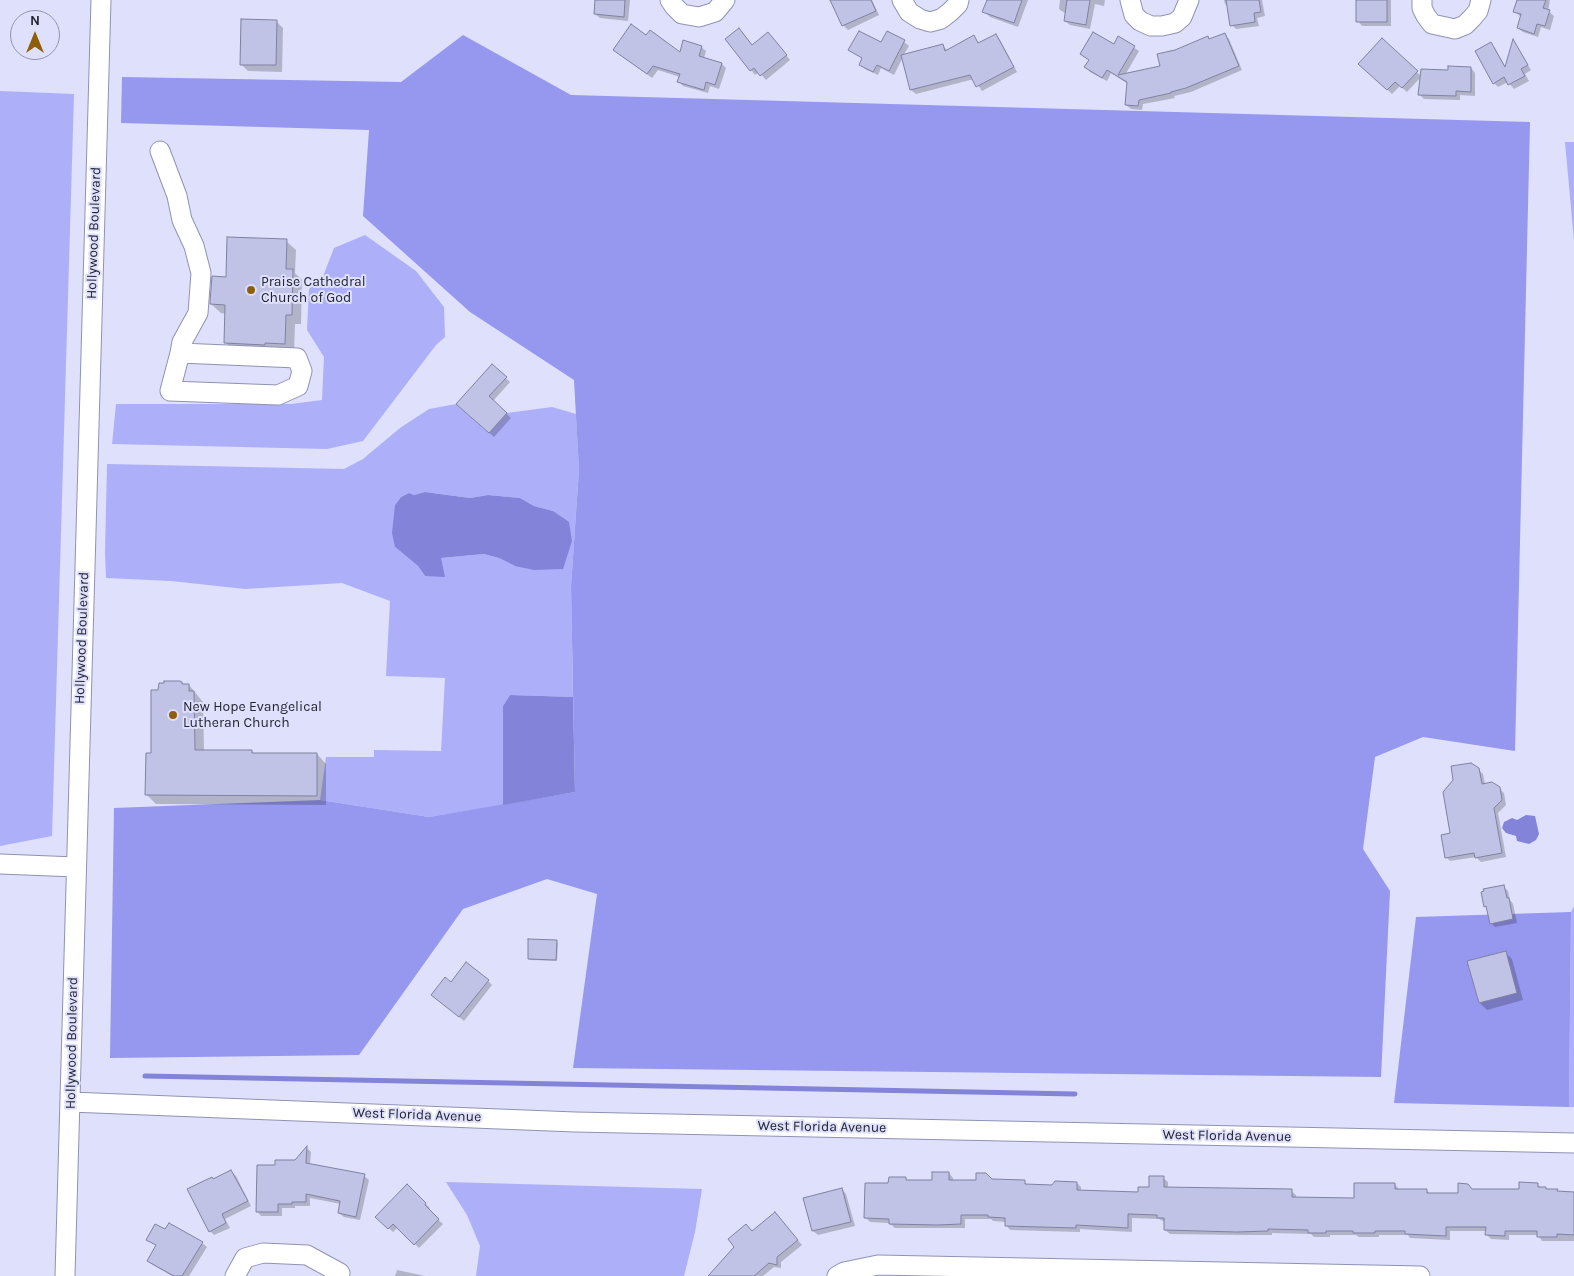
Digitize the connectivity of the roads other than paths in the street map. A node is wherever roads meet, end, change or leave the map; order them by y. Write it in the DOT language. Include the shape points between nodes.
graph roads {
  1 [pos="101,0"];
  2 [pos="670,0"];
  3 [pos="725,0"];
  4 [pos="902,0"];
  5 [pos="959,0"];
  6 [pos="1130,0"];
  7 [pos="1189,0"];
  8 [pos="1422,0"];
  9 [pos="1481,0"];
  10 [pos="160,151"];
  11 [pos="180,353"];
  12 [pos="0,864"];
  13 [pos="76,867"];
  14 [pos="70,1102"];
  15 [pos="1574,1143"];
  16 [pos="340,1273"];
  17 [pos="1197,1274"];
  18 [pos="65,1276"];
  19 [pos="235,1276"];
  20 [pos="837,1276"];
  21 [pos="1420,1276"];
  1 -- 13 [label="street, Hollywood Boulevard"];
  2 -- 3 [label="street" via="682,14 699,18 715,12"];
  4 -- 5 [label="street" via="908,12 930,22 941,19"];
  6 -- 7 [label="street" via="1134,15 1151,26 1175,23 1182,18"];
  8 -- 9 [label="street" via="1422,8 1432,24 1455,29 1472,18"];
  10 -- 11 [label="street" via="202,273 198,313 182,342"];
  11 -- 11 [label="street" via="297,358 302,371 298,386 278,395 170,391"];
  12 -- 13 [label="street"];
  13 -- 14 [label="street, Hollywood Boulevard"];
  14 -- 15 [label="street, West Florida Avenue" via="574,1122"];
  14 -- 18 [label="street, Hollywood Boulevard"];
  16 -- 19 [label="street" via="307,1254 264,1253 245,1258"];
  17 -- 20 [label="street" via="878,1265"];
  17 -- 21 [label="street"];
}
